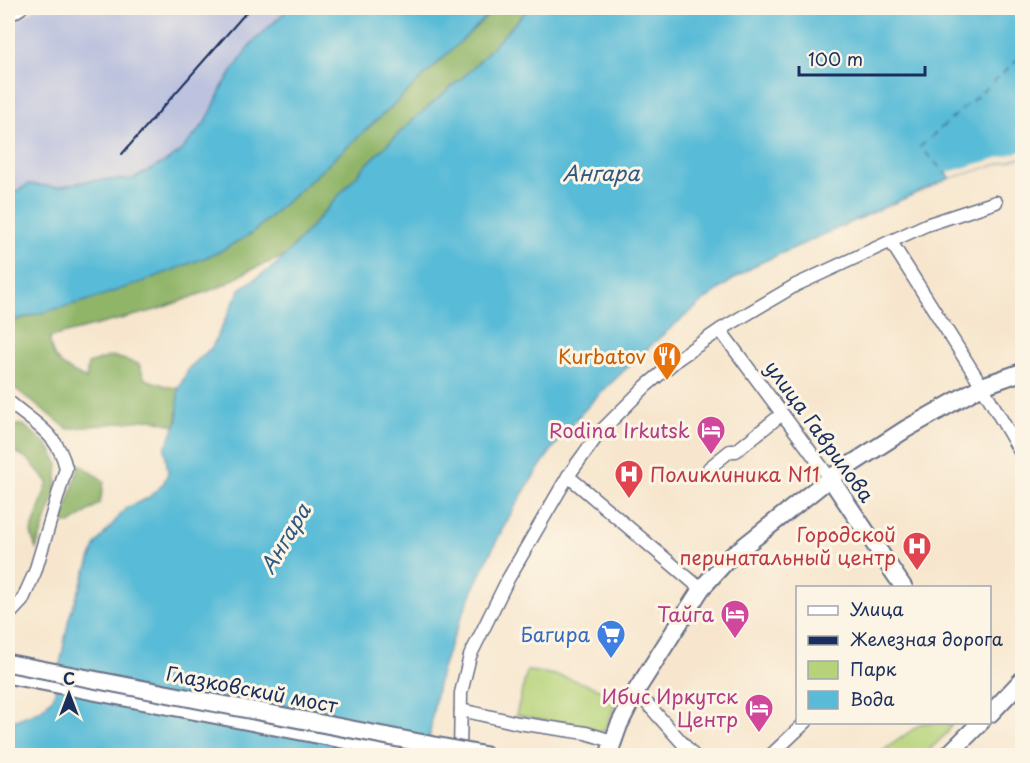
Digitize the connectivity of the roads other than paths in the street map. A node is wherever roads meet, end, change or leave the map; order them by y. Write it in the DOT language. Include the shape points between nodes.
graph roads {
  1 [pos="21,8"];
  2 [pos="8,16"];
  3 [pos="996,202"];
  4 [pos="891,242"];
  5 [pos="720,330"];
  6 [pos="1023,372"];
  7 [pos="982,386"];
  8 [pos="8,401"];
  9 [pos="782,414"];
  10 [pos="1023,455"];
  11 [pos="709,468"];
  12 [pos="568,476"];
  13 [pos="830,478"];
  14 [pos="903,586"];
  15 [pos="701,589"];
  16 [pos="8,616"];
  17 [pos="8,663"];
  18 [pos="8,675"];
  19 [pos="1023,680"];
  20 [pos="636,690"];
  21 [pos="461,710"];
  22 [pos="991,713"];
  23 [pos="805,724"];
  24 [pos="970,724"];
  25 [pos="980,724"];
  26 [pos="962,741"];
  27 [pos="610,748"];
  28 [pos="428,756"];
  29 [pos="460,756"];
  30 [pos="489,756"];
  31 [pos="694,756"];
  32 [pos="770,756"];
  33 [pos="947,756"];
  1 -- 2 [label="street"];
  3 -- 4 [label="street" via="926,225"];
  4 -- 5 [label="street" via="796,285"];
  4 -- 7 [label="street"];
  5 -- 9 [label="street, улица Гаврилова"];
  5 -- 12 [label="street" via="646,386 600,432"];
  6 -- 7 [label="main road"];
  7 -- 10 [label="street"];
  7 -- 13 [label="main road"];
  8 -- 16 [label="street" via="52,437 63,453 66,468 35,572 22,601"];
  9 -- 11 [label="street"];
  9 -- 13 [label="street, улица Гаврилова"];
  12 -- 15 [label="street"];
  12 -- 21 [label="street" via="508,579 470,656"];
  13 -- 14 [label="main road, улица Гаврилова"];
  13 -- 15 [label="main road" via="729,558"];
  15 -- 20 [label="main road"];
  17 -- 30 [label="main road, Глазковский мост, bridge"];
  18 -- 28 [label="main road, Глазковский мост"];
  19 -- 22 [label="main road"];
  20 -- 27 [label="main road"];
  20 -- 31 [label="street"];
  21 -- 27 [label="street" via="586,733"];
  21 -- 29 [label="street"];
  23 -- 32 [label="street"];
  24 -- 26 [label="main road"];
  25 -- 26 [label="main road"];
  26 -- 33 [label="main road"];
}
